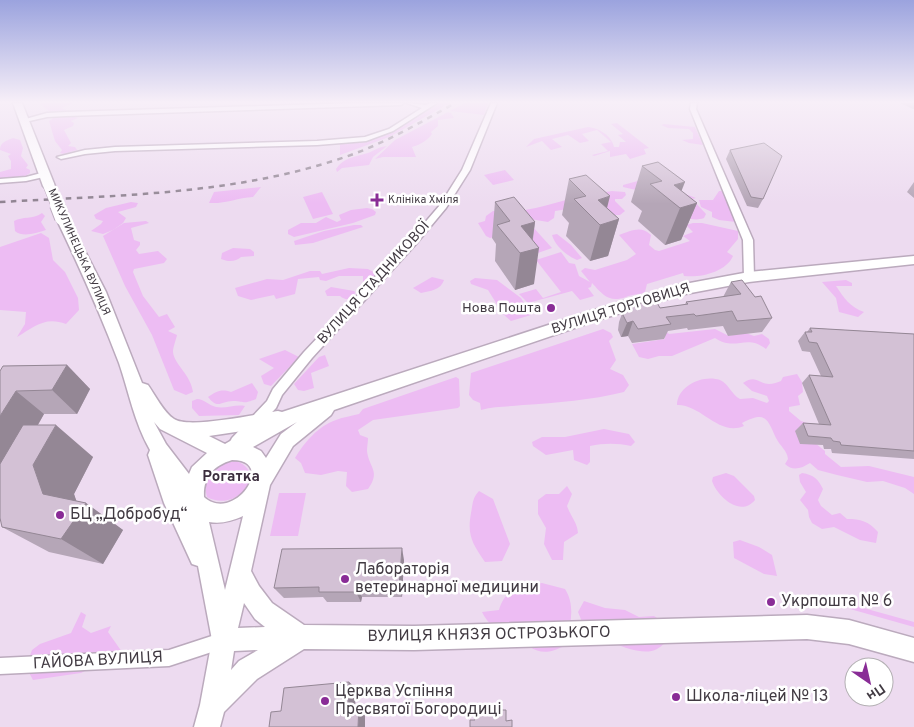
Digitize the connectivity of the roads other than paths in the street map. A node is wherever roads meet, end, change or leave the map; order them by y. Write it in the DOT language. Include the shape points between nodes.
graph roads {
  1 [pos="31,137"];
  2 [pos="372,137"];
  3 [pos="480,137"];
  4 [pos="704,137"];
  5 [pos="61,157"];
  6 [pos="47,180"];
  7 [pos="0,182"];
  8 [pos="913,261"];
  9 [pos="749,276"];
  10 [pos="131,374"];
  11 [pos="337,402"];
  12 [pos="288,416"];
  13 [pos="255,422"];
  14 [pos="149,429"];
  15 [pos="177,430"];
  16 [pos="225,453"];
  17 [pos="261,483"];
  18 [pos="194,498"];
  19 [pos="240,570"];
  20 [pos="210,574"];
  21 [pos="302,637"];
  22 [pos="224,640"];
  23 [pos="914,650"];
  24 [pos="0,666"];
  25 [pos="210,716"];
  1 -- 6 [label="main road, МИКУЛИНЕЦЬКА ВУЛИЦЯ"];
  2 -- 5 [label="street" via="333,142 115,149"];
  3 -- 13 [label="street, ВУЛИЦЯ СТАДНИКОВОЇ" via="466,170 442,206 413,242 308,355"];
  4 -- 9 [label="street" via="748,240"];
  6 -- 7 [label="street"];
  6 -- 10 [label="main road, МИКУЛИНЕЦЬКА ВУЛИЦЯ, bridge"];
  8 -- 9 [label="main road, ВУЛИЦЯ ТОРГОВИЦЯ"];
  9 -- 11 [label="main road, ВУЛИЦЯ ТОРГОВИЦЯ" via="679,290 596,314"];
  10 -- 14 [label="main road, МИКУЛИНЕЦЬКА ВУЛИЦЯ"];
  10 -- 15 [label="main road, МИКУЛИНЕЦЬКА ВУЛИЦЯ" via="161,419"];
  11 -- 12 [label="main road, ВУЛИЦЯ ТОРГОВИЦЯ"];
  11 -- 17 [label="main road, ВУЛИЦЯ ТОРГОВИЦЯ" via="287,440"];
  12 -- 13 [label="main road"];
  12 -- 16 [label="main road, ВУЛИЦЯ ТОРГОВИЦЯ"];
  13 -- 15 [label="main road"];
  13 -- 16 [label="street, ВУЛИЦЯ СТАДНИКОВОЇ"];
  14 -- 18 [label="main road, МИКУЛИНЕЦЬКА ВУЛИЦЯ"];
  14 -- 20 [label="main road" via="174,503"];
  15 -- 16 [label="main road, МИКУЛИНЕЦЬКА ВУЛИЦЯ"];
  16 -- 17 [label="main road" via="244,452 256,458 262,469"];
  16 -- 18 [label="main road" via="209,462 198,475"];
  17 -- 18 [label="main road" via="248,501 227,512 206,511"];
  17 -- 19 [label="main road"];
  18 -- 20 [label="main road, МИКУЛИНЕЦЬКА ВУЛИЦЯ"];
  19 -- 21 [label="main road" via="257,606"];
  19 -- 22 [label="main road"];
  20 -- 22 [label="main road, МИКУЛИНЕЦЬКА ВУЛИЦЯ"];
  21 -- 22 [label="main road, ВУЛИЦЯ КНЯЗЯ ОСТРОЗЬКОГО"];
  21 -- 23 [label="main road, ВУЛИЦЯ КНЯЗЯ ОСТРОЗЬКОГО" via="414,638 807,627 848,632"];
  21 -- 25 [label="main road" via="248,670"];
  22 -- 24 [label="street, ГАЙОВА ВУЛИЦЯ" via="169,658"];
  22 -- 25 [label="main road"];
}
